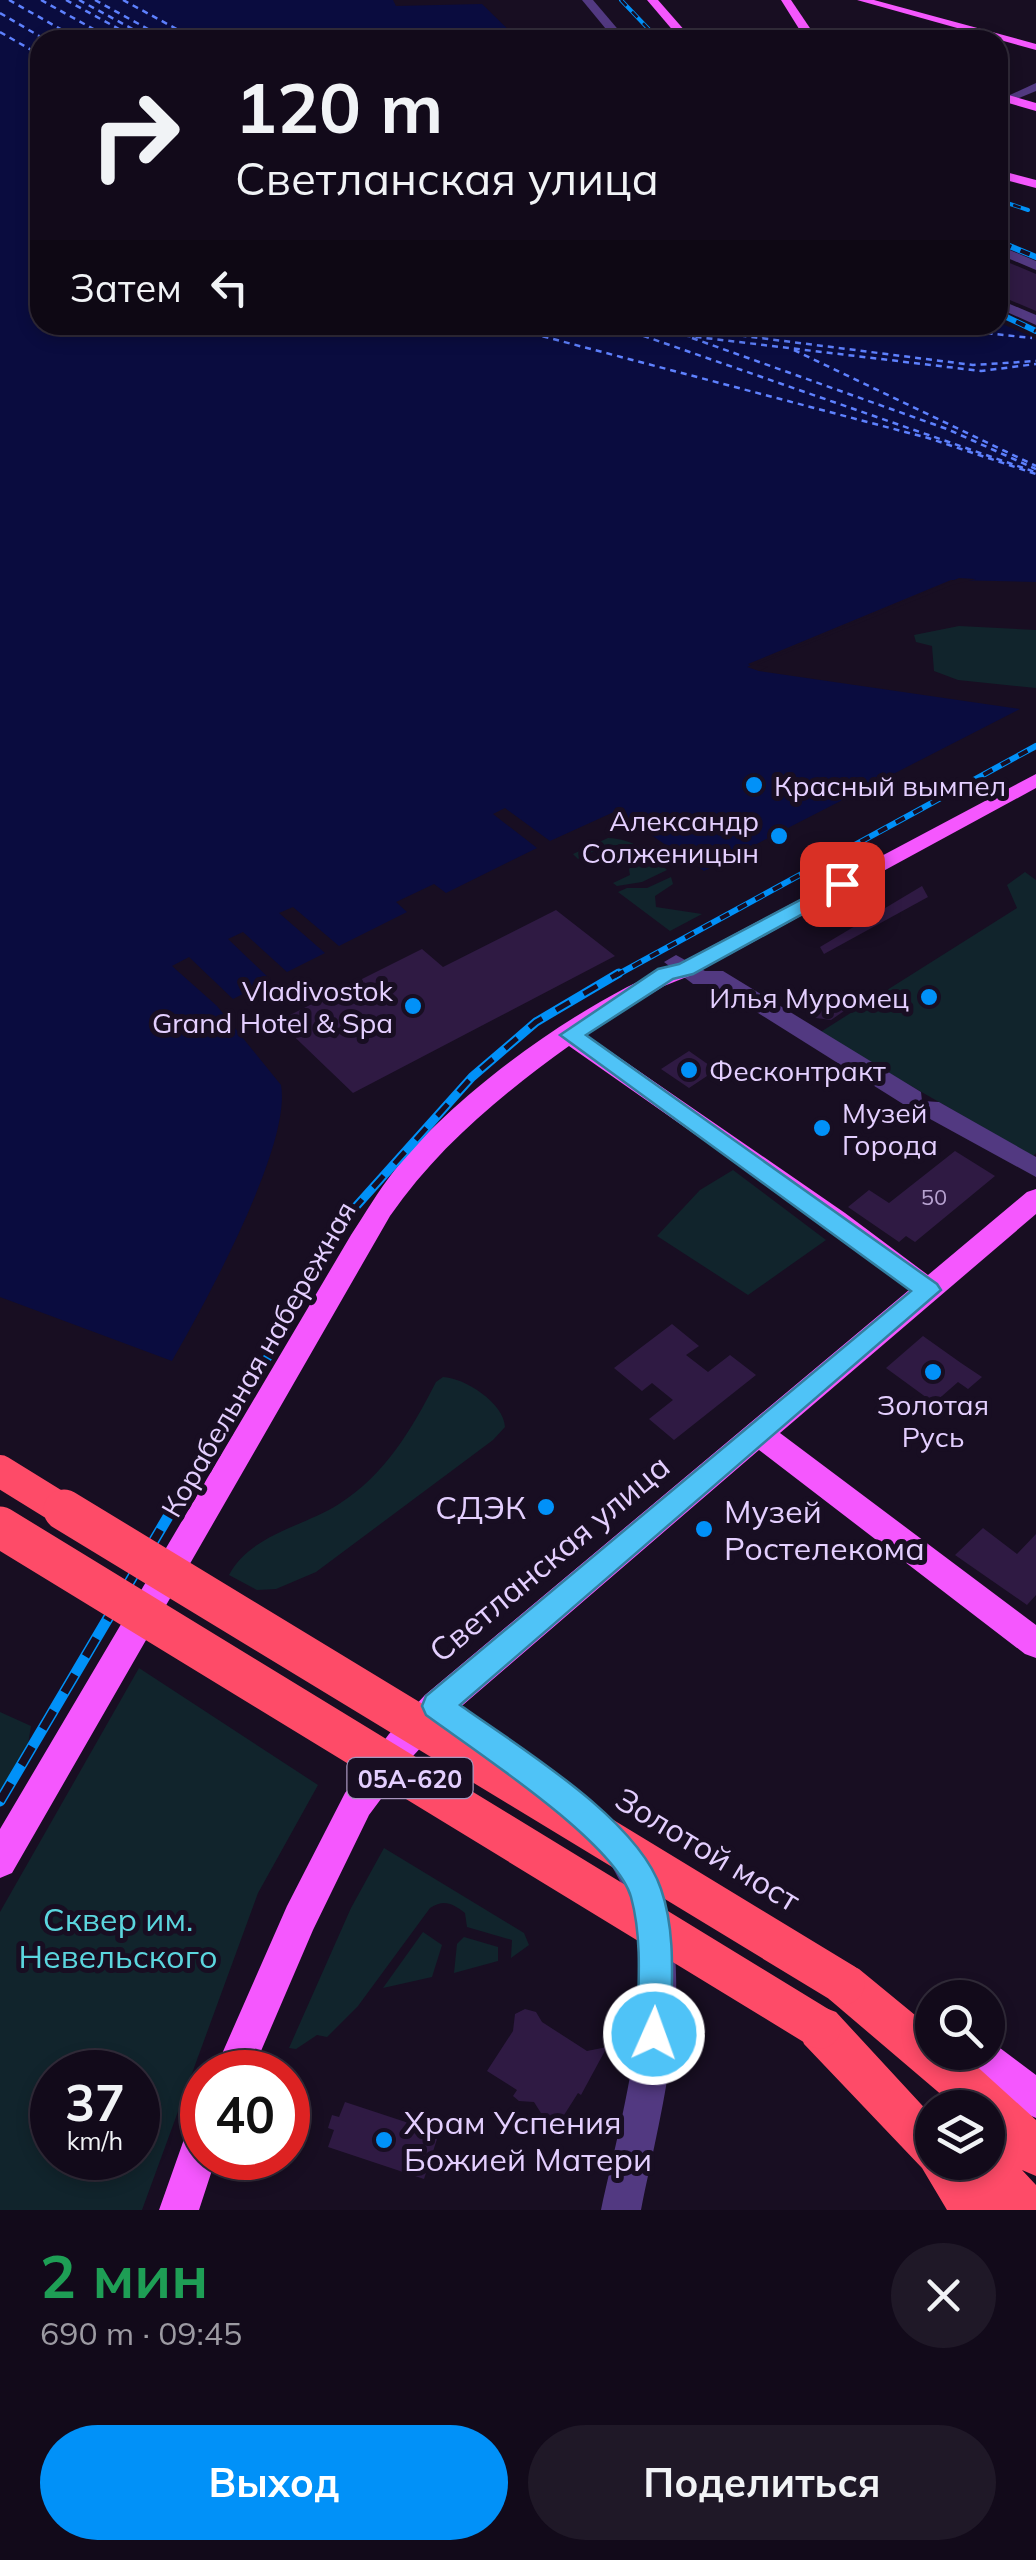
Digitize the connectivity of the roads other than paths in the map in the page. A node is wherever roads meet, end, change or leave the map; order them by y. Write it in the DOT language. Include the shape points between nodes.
graph roads {
  1 [pos="587,0"];
  2 [pos="652,0"];
  3 [pos="786,0"];
  4 [pos="862,0"];
  5 [pos="612,30"];
  6 [pos="678,30"];
  7 [pos="806,30"];
  8 [pos="973,30"];
  9 [pos="1008,39"];
  10 [pos="1036,47"];
  11 [pos="1036,87"];
  12 [pos="1008,95"];
  13 [pos="1008,99"];
  14 [pos="1036,107"];
  15 [pos="1008,177"];
  16 [pos="1033,183"];
  17 [pos="1008,253"];
  18 [pos="1036,266"];
  19 [pos="1008,308"];
  20 [pos="1036,321"];
  21 [pos="1036,766"];
  22 [pos="1036,780"];
  23 [pos="676,969"];
  24 [pos="570,1035"];
  25 [pos="1035,1168"];
  26 [pos="1036,1199"];
  27 [pos="928,1290"];
  28 [pos="758,1434"];
  29 [pos="0,1471"];
  30 [pos="0,1527"];
  31 [pos="1036,1644"];
  32 [pos="437,1706"];
  33 [pos="0,1860"];
  34 [pos="844,1984"];
  35 [pos="915,2021"];
  36 [pos="820,2028"];
  37 [pos="243,2050"];
  38 [pos="998,2070"];
  39 [pos="1036,2098"];
  40 [pos="915,2104"];
  41 [pos="915,2130"];
  42 [pos="1036,2152"];
  43 [pos="189,2180"];
  44 [pos="955,2180"];
  45 [pos="998,2180"];
  46 [pos="179,2210"];
  47 [pos="621,2210"];
  48 [pos="974,2210"];
  49 [pos="1026,2210"];
  1 -- 5 [label="street"];
  2 -- 6 [label="main road"];
  3 -- 7 [label="main road"];
  4 -- 8 [label="main road"];
  9 -- 10 [label="main road"];
  11 -- 12 [label="street"];
  13 -- 14 [label="main road"];
  15 -- 16 [label="main road"];
  17 -- 18 [label="street"];
  19 -- 20 [label="street"];
  21 -- 23 [label="main road, Корабельная набережная"];
  22 -- 23 [label="main road, Корабельная набережная"];
  23 -- 24 [label="main road, Корабельная набережная"];
  23 -- 25 [label="street" via="700,979 714,976"];
  24 -- 27 [label="main road"];
  24 -- 33 [label="main road, Корабельная набережная" via="488,1094 403,1179"];
  26 -- 27 [label="main road, Светланская улица"];
  27 -- 28 [label="main road, Светланская улица"];
  28 -- 31 [label="main road"];
  28 -- 32 [label="main road, Светланская улица"];
  29 -- 34 [label="highway, Золотой мост / 05А-620, bridge"];
  30 -- 36 [label="highway, 05А-620, bridge"];
  32 -- 37 [label="main road, Светланская улица" via="358,1804"];
  32 -- 47 [label="street" via="585,1817 646,1891 655,1935 654,2034"];
  34 -- 35 [label="main road"];
  34 -- 42 [label="highway, Золотой мост"];
  36 -- 40 [label="highway"];
  36 -- 41 [label="highway"];
  38 -- 39 [label="main road"];
  43 -- 46 [label="main road"];
  44 -- 48 [label="highway"];
  45 -- 49 [label="highway"];
}
